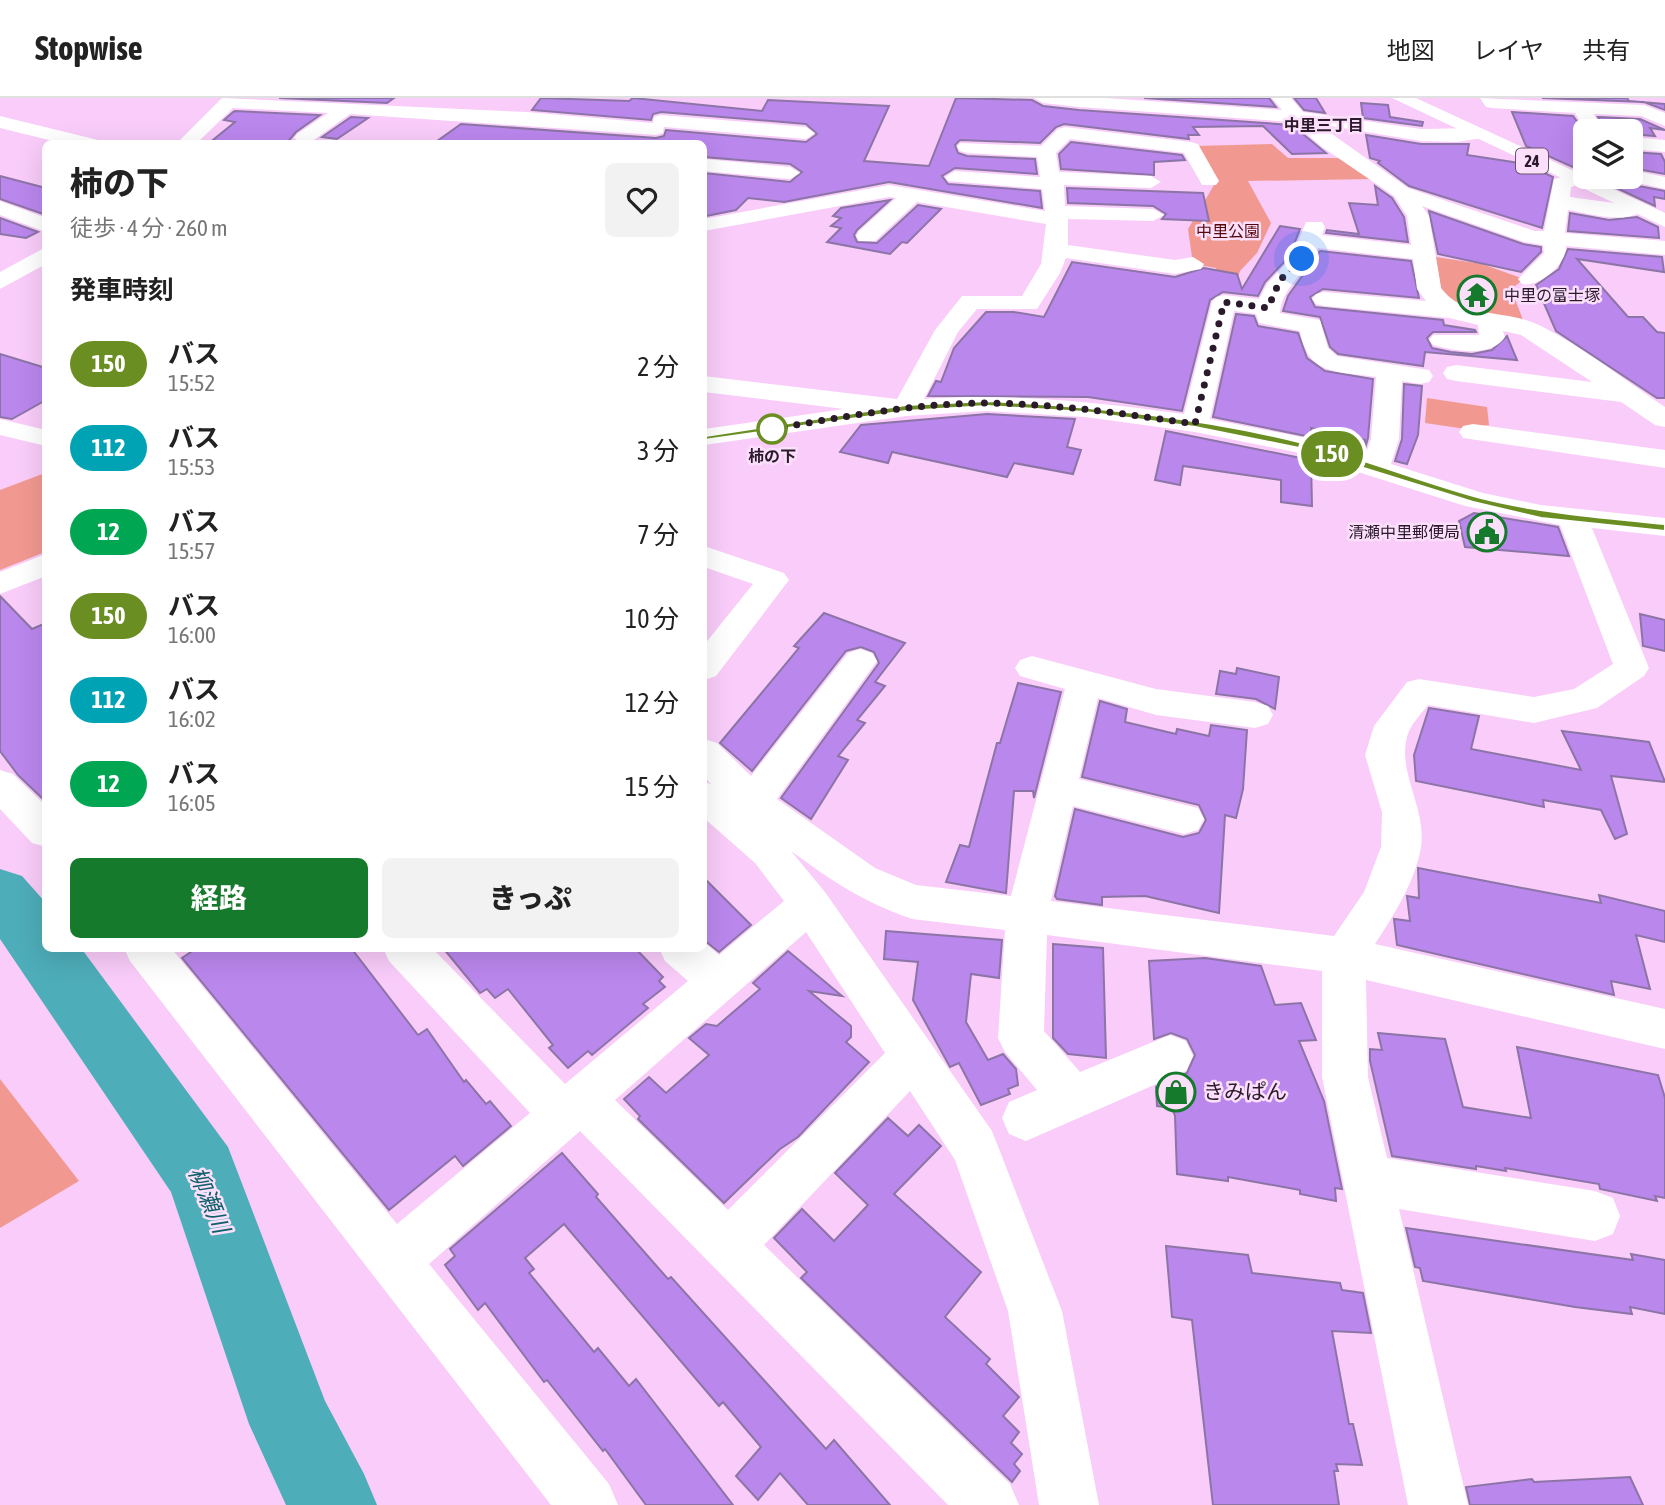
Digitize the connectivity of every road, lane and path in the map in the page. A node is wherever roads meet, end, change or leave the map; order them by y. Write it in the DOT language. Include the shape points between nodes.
graph roads {
  1 [pos="537,98"];
  2 [pos="676,98"];
  3 [pos="1281,98"];
  4 [pos="1401,98"];
  5 [pos="231,100"];
  6 [pos="1095,101"];
  7 [pos="1491,101"];
  8 [pos="1044,104"];
  9 [pos="1575,104"];
  10 [pos="1641,105"];
  11 [pos="1139,108"];
  12 [pos="345,109"];
  13 [pos="1297,116"];
  14 [pos="527,118"];
  15 [pos="1586,119"];
  16 [pos="1665,120"];
  17 [pos="0,122"];
  18 [pos="654,131"];
  19 [pos="806,132"];
  20 [pos="1496,132"];
  21 [pos="1475,134"];
  22 [pos="304,138"];
  23 [pos="74,140"];
  24 [pos="190,140"];
  25 [pos="1146,143"];
  26 [pos="1643,144"];
  27 [pos="1665,146"];
  28 [pos="967,147"];
  29 [pos="1046,152"];
  30 [pos="707,165"];
  31 [pos="1573,169"];
  32 [pos="790,173"];
  33 [pos="1205,174"];
  34 [pos="954,177"];
  35 [pos="1573,177"];
  36 [pos="1643,178"];
  37 [pos="1438,180"];
  38 [pos="1053,181"];
  39 [pos="1152,182"];
  40 [pos="1665,183"];
  41 [pos="1605,189"];
  42 [pos="1401,192"];
  43 [pos="912,195"];
  44 [pos="1424,198"];
  45 [pos="707,202"];
  46 [pos="1500,202"];
  47 [pos="1559,202"];
  48 [pos="1635,207"];
  49 [pos="1,208"];
  50 [pos="774,211"];
  51 [pos="1153,215"];
  52 [pos="1057,216"];
  53 [pos="1485,219"];
  54 [pos="1665,221"];
  55 [pos="42,224"];
  56 [pos="707,224"];
  57 [pos="867,236"];
  58 [pos="1543,237"];
  59 [pos="1665,248"];
  60 [pos="1059,250"];
  61 [pos="1424,253"];
  62 [pos="1506,254"];
  63 [pos="42,256"];
  64 [pos="1193,264"];
  65 [pos="1530,279"];
  66 [pos="0,282"];
  67 [pos="1324,299"];
  68 [pos="1268,308"];
  69 [pos="1454,311"];
  70 [pos="1487,323"];
  71 [pos="1442,340"];
  72 [pos="1389,372"];
  73 [pos="1456,373"];
  74 [pos="1420,376"];
  75 [pos="707,384"];
  76 [pos="1629,395"];
  77 [pos="906,408"];
  78 [pos="1665,419"];
  79 [pos="1195,424"];
  80 [pos="0,427"];
  81 [pos="1473,432"];
  82 [pos="42,435"];
  83 [pos="707,437"];
  84 [pos="1665,459"];
  85 [pos="1375,468"];
  86 [pos="1573,519"];
  87 [pos="1665,527"];
  88 [pos="707,557"];
  89 [pos="41,572"];
  90 [pos="0,584"];
  91 [pos="860,661"];
  92 [pos="707,664"];
  93 [pos="1032,668"];
  94 [pos="1084,683"];
  95 [pos="1255,715"];
  96 [pos="707,756"];
  97 [pos="0,784"];
  98 [pos="1057,788"];
  99 [pos="707,799"];
  100 [pos="753,802"];
  101 [pos="1184,819"];
  102 [pos="42,828"];
  103 [pos="810,904"];
  104 [pos="1027,915"];
  105 [pos="156,952"];
  106 [pos="408,952"];
  107 [pos="685,952"];
  108 [pos="1343,956"];
  109 [pos="719,982"];
  110 [pos="1665,1029"];
  111 [pos="913,1056"];
  112 [pos="1170,1056"];
  113 [pos="1073,1098"];
  114 [pos="573,1107"];
  115 [pos="1026,1118"];
  116 [pos="1368,1179"];
  117 [pos="1595,1216"];
  118 [pos="727,1246"];
  119 [pos="393,1261"];
  120 [pos="587,1505"];
  121 [pos="989,1505"];
  122 [pos="1069,1505"];
  123 [pos="1438,1505"];
  1 -- 14 [label="street"];
  2 -- 18 [label="street"];
  3 -- 13 [label="street"];
  4 -- 21 [label="street, 24"];
  5 -- 12 [label="street"];
  5 -- 24 [label="street"];
  6 -- 8 [label="street"];
  6 -- 11 [label="street"];
  7 -- 9 [label="street"];
  7 -- 20 [label="street"];
  9 -- 10 [label="street"];
  9 -- 15 [label="street"];
  10 -- 16 [label="street"];
  11 -- 13 [label="street"];
  11 -- 25 [label="street"];
  12 -- 14 [label="street"];
  12 -- 22 [label="street"];
  13 -- 21 [label="street" via="1424,134"];
  13 -- 42 [label="street"];
  14 -- 18 [label="street"];
  17 -- 23 [label="street"];
  18 -- 19 [label="street"];
  21 -- 31 [label="street, 24" via="1551,169"];
  25 -- 29 [label="street" via="1065,133"];
  25 -- 33 [label="street" via="1191,148"];
  26 -- 27 [label="street"];
  28 -- 29 [label="street"];
  29 -- 38 [label="street"];
  30 -- 32 [label="street"];
  34 -- 38 [label="street"];
  35 -- 47 [label="street" via="1561,183"];
  36 -- 40 [label="street"];
  37 -- 44 [label="street"];
  38 -- 39 [label="street"];
  38 -- 52 [label="street"];
  41 -- 48 [label="street"];
  42 -- 44 [label="street"];
  42 -- 61 [label="street" via="1418,216"];
  43 -- 50 [label="street" via="884,183"];
  43 -- 52 [label="street"];
  43 -- 57 [label="street"];
  44 -- 53 [label="street"];
  45 -- 50 [label="street" via="764,206"];
  46 -- 53 [label="street"];
  47 -- 48 [label="street" via="1622,211"];
  47 -- 58 [label="street"];
  48 -- 54 [label="street"];
  49 -- 55 [label="street"];
  50 -- 56 [label="street"];
  51 -- 52 [label="street"];
  52 -- 60 [label="street"];
  53 -- 58 [label="street"];
  58 -- 59 [label="street"];
  58 -- 62 [label="street" via="1521,238"];
  58 -- 65 [label="street" via="1555,254"];
  60 -- 64 [label="street" via="1175,267"];
  60 -- 77 [label="street" via="1029,304 970,301 947,330"];
  61 -- 68 [label="street" via="1311,234 1302,259 1280,280"];
  61 -- 69 [label="street" via="1429,289"];
  63 -- 66 [label="street"];
  67 -- 69 [label="street"];
  68 -- 72 [label="street" via="1268,318 1311,325 1316,350 1329,362"];
  68 -- 79 [label="street" via="1224,302"];
  69 -- 70 [label="street"];
  70 -- 71 [label="street" via="1493,337 1484,343"];
  70 -- 76 [label="street" via="1529,329"];
  72 -- 74 [label="street"];
  72 -- 85 [label="street" via="1385,439"];
  73 -- 76 [label="street"];
  75 -- 77 [label="street"];
  76 -- 78 [label="street"];
  77 -- 79 [label="street" via="1033,405"];
  77 -- 83 [label="street"];
  79 -- 85 [label="street" via="1301,445"];
  80 -- 82 [label="street"];
  81 -- 84 [label="street"];
  85 -- 86 [label="street" via="1476,500"];
  86 -- 87 [label="street"];
  86 -- 108 [label="street" via="1632,668 1584,699 1534,710 1419,691 1392,726 1384,755 1401,812 1401,847 1382,899"];
  88 -- 92 [label="street" via="773,580"];
  89 -- 90 [label="street"];
  91 -- 100 [label="street"];
  93 -- 94 [label="street"];
  94 -- 95 [label="street" via="1156,702"];
  94 -- 98 [label="street"];
  96 -- 100 [label="street"];
  97 -- 102 [label="street"];
  98 -- 101 [label="street"];
  98 -- 104 [label="street"];
  99 -- 103 [label="street" via="769,852"];
  100 -- 104 [label="street" via="860,880 912,902"];
  103 -- 109 [label="street"];
  103 -- 111 [label="street"];
  104 -- 108 [label="street"];
  104 -- 113 [label="street" via="1021,1038"];
  105 -- 119 [label="street"];
  106 -- 114 [label="street"];
  107 -- 109 [label="street"];
  108 -- 110 [label="street"];
  108 -- 116 [label="street" via="1345,1077"];
  109 -- 114 [label="street"];
  111 -- 118 [label="street"];
  111 -- 122 [label="street" via="975,1148 1035,1311"];
  112 -- 113 [label="street"];
  113 -- 115 [label="street"];
  114 -- 118 [label="street"];
  114 -- 119 [label="street"];
  116 -- 117 [label="street"];
  116 -- 123 [label="street"];
  118 -- 121 [label="street"];
  119 -- 120 [label="street"];
}
